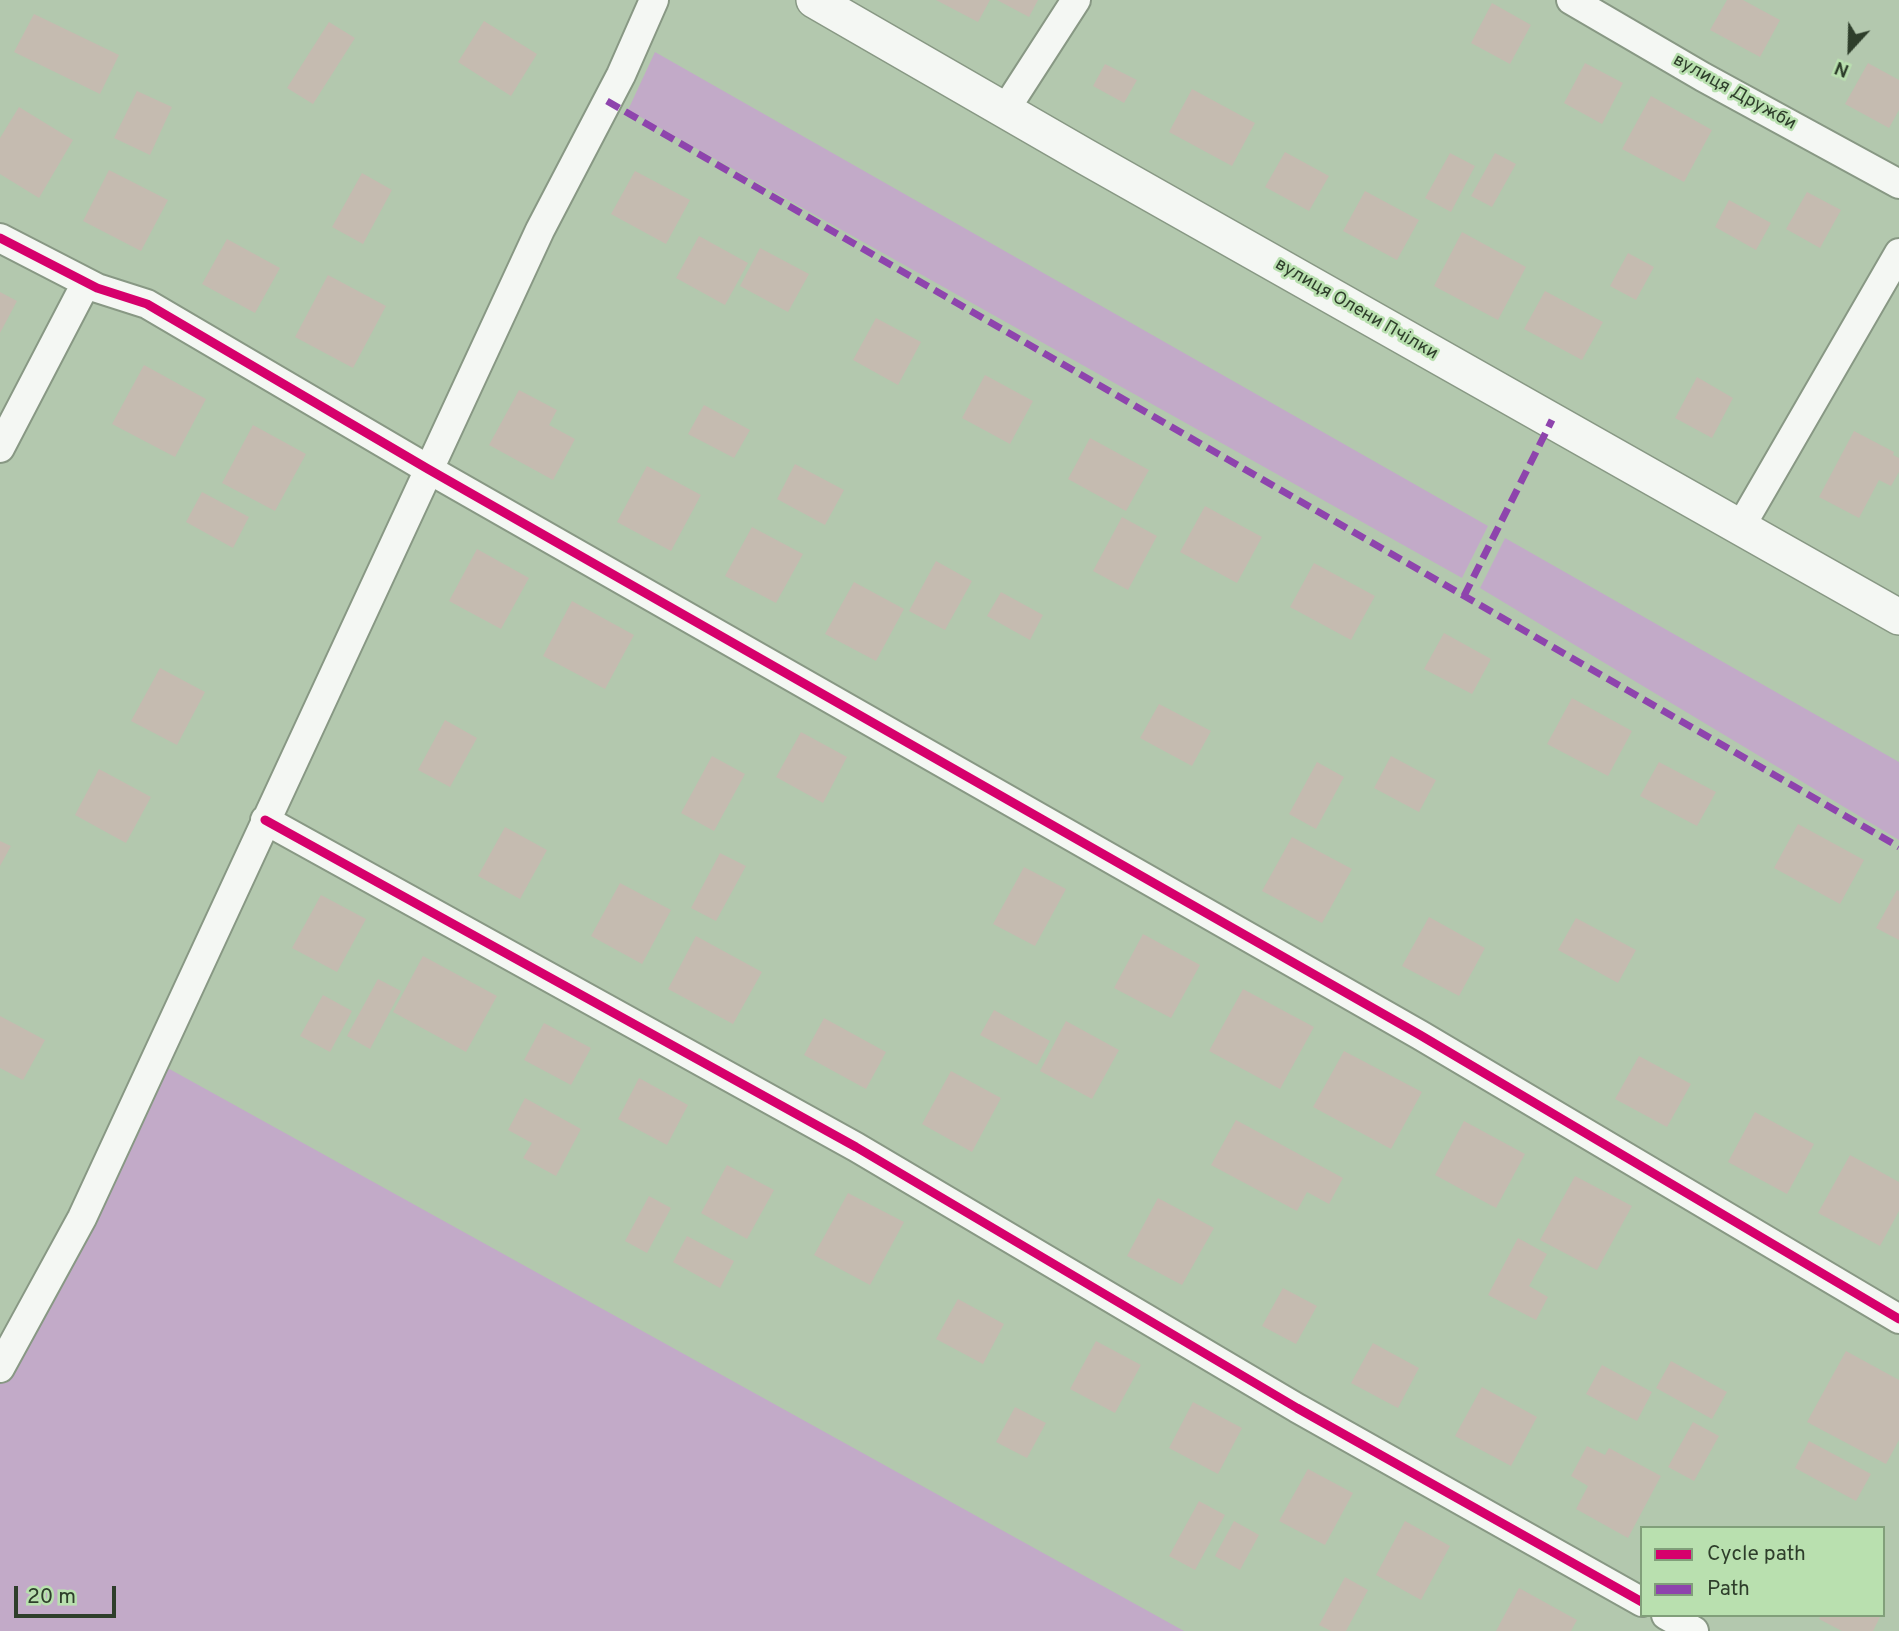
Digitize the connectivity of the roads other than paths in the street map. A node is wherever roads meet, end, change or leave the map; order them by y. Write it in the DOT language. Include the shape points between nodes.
graph roads {
  1 [pos="654,0"];
  2 [pos="814,0"];
  3 [pos="1076,0"];
  4 [pos="1571,0"];
  5 [pos="1005,110"];
  6 [pos="1899,184"];
  7 [pos="0,238"];
  8 [pos="1899,253"];
  9 [pos="86,283"];
  10 [pos="0,448"];
  11 [pos="428,469"];
  12 [pos="1741,526"];
  13 [pos="1899,617"];
  14 [pos="265,820"];
  15 [pos="1899,1318"];
  16 [pos="0,1368"];
  17 [pos="1640,1601"];
  18 [pos="1670,1617"];
  19 [pos="1694,1631"];
  1 -- 11 [label="street"];
  2 -- 5 [label="street, вулиця Олени Пчілки"];
  3 -- 5 [label="street"];
  4 -- 6 [label="street, вулиця Дружби"];
  5 -- 12 [label="street, вулиця Олени Пчілки"];
  7 -- 9 [label="street"];
  8 -- 12 [label="street"];
  9 -- 10 [label="street"];
  9 -- 11 [label="street" via="147,304"];
  11 -- 14 [label="street"];
  11 -- 15 [label="street" via="1432,1042"];
  12 -- 13 [label="street, вулиця Олени Пчілки"];
  14 -- 16 [label="street" via="82,1218"];
  14 -- 17 [label="street" via="856,1147 1297,1408"];
  18 -- 19 [label="street"];
}
